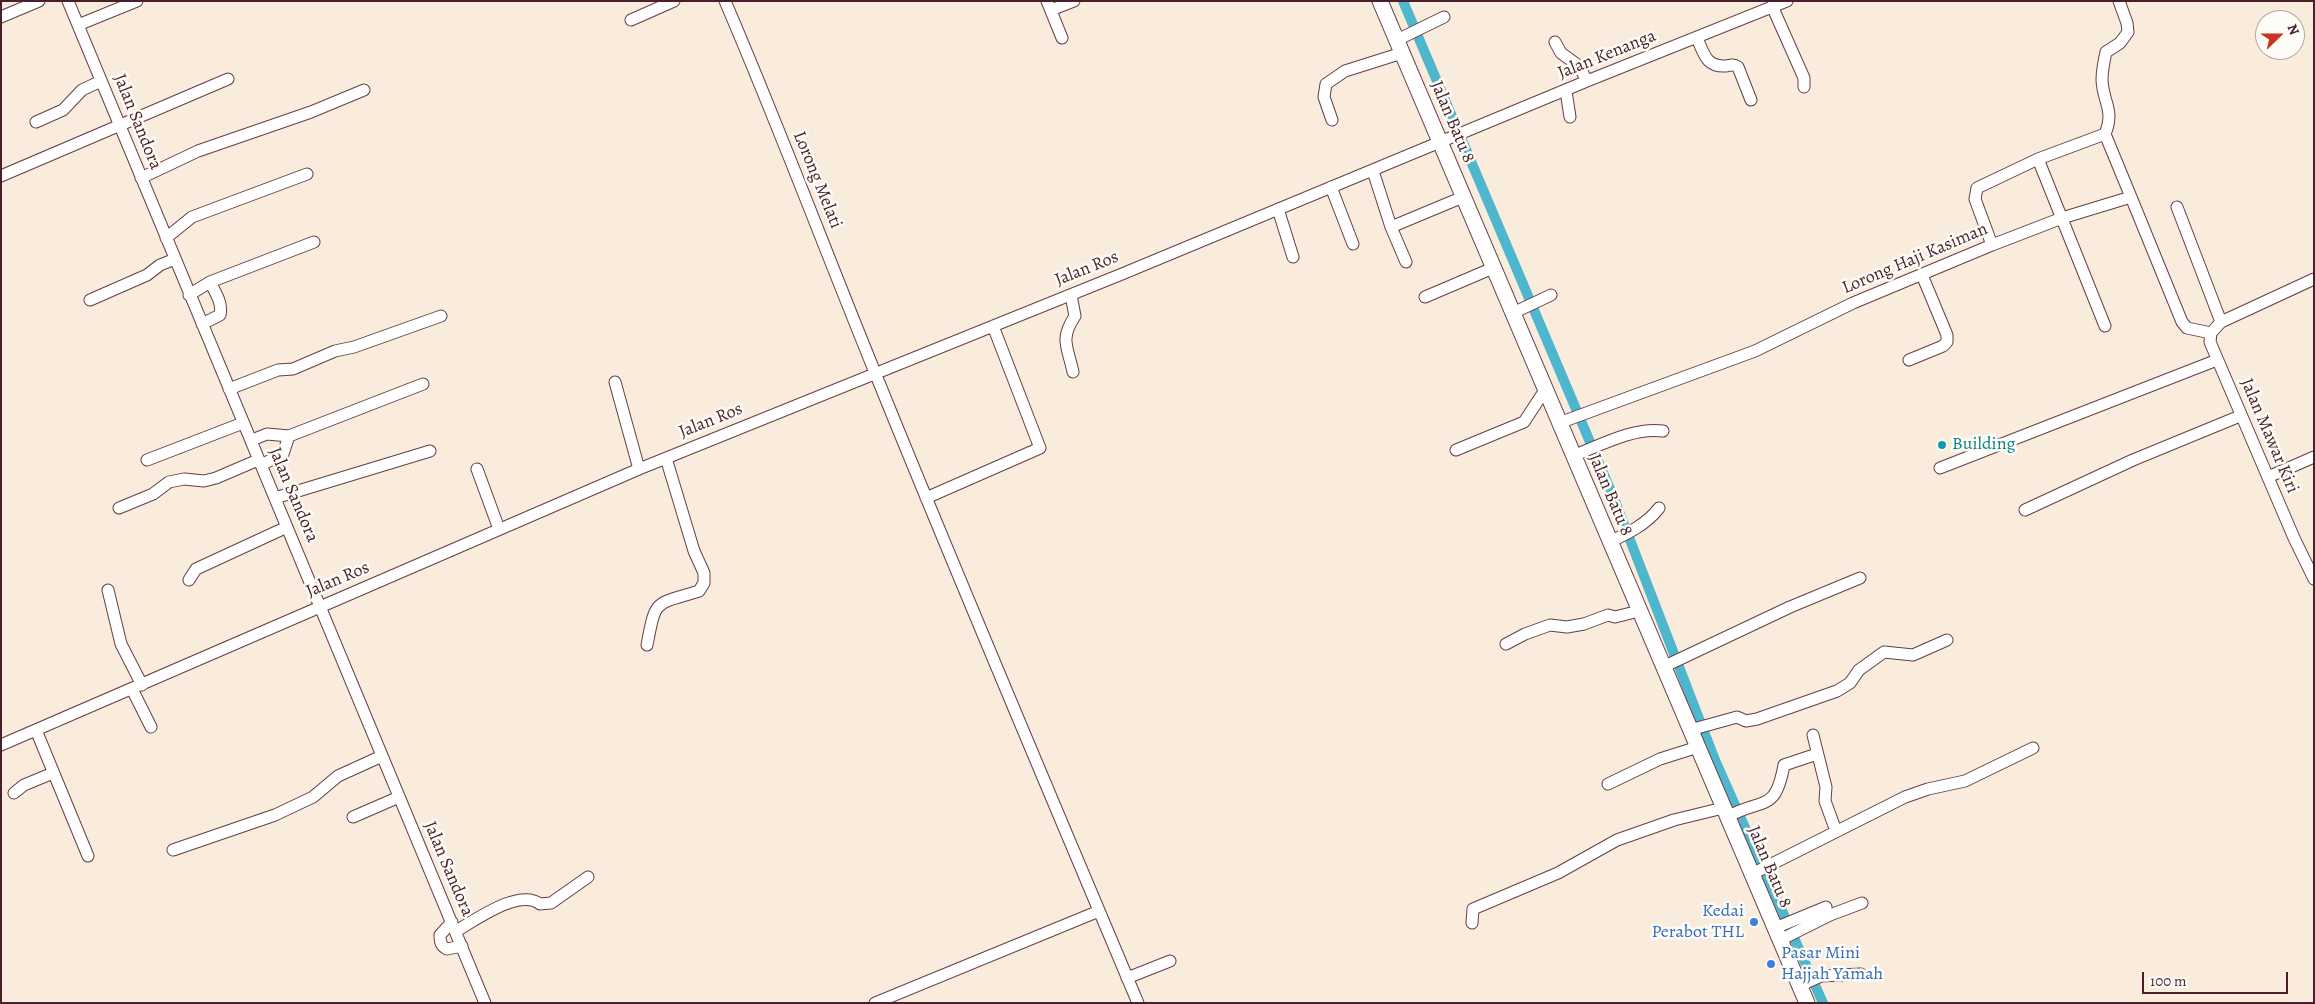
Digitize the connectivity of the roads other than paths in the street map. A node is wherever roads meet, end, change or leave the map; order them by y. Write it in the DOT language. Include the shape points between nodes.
graph roads {
  1 [pos="39,1"];
  2 [pos="68,1"];
  3 [pos="137,1"];
  4 [pos="674,1"];
  5 [pos="725,1"];
  6 [pos="1074,1"];
  7 [pos="1380,1"];
  8 [pos="1787,1"];
  9 [pos="2119,1"];
  10 [pos="1049,6"];
  11 [pos="1772,6"];
  12 [pos="1,18"];
  13 [pos="1444,18"];
  14 [pos="631,20"];
  15 [pos="78,25"];
  16 [pos="1062,38"];
  17 [pos="1697,38"];
  18 [pos="1555,42"];
  19 [pos="1401,43"];
  20 [pos="228,79"];
  21 [pos="101,81"];
  22 [pos="1587,81"];
  23 [pos="1804,87"];
  24 [pos="364,90"];
  25 [pos="1566,91"];
  26 [pos="1752,100"];
  27 [pos="1570,117"];
  28 [pos="1332,120"];
  29 [pos="36,122"];
  30 [pos="120,127"];
  31 [pos="2105,134"];
  32 [pos="1444,140"];
  33 [pos="2038,159"];
  34 [pos="1373,171"];
  35 [pos="307,174"];
  36 [pos="1,176"];
  37 [pos="141,178"];
  38 [pos="1331,187"];
  39 [pos="1463,197"];
  40 [pos="2131,197"];
  41 [pos="2176,207"];
  42 [pos="1278,209"];
  43 [pos="2062,218"];
  44 [pos="1391,227"];
  45 [pos="166,238"];
  46 [pos="314,242"];
  47 [pos="1353,244"];
  48 [pos="1992,244"];
  49 [pos="1293,257"];
  50 [pos="175,260"];
  51 [pos="1406,262"];
  52 [pos="1493,268"];
  53 [pos="1922,275"];
  54 [pos="2314,279"];
  55 [pos="210,282"];
  56 [pos="1071,294"];
  57 [pos="189,295"];
  58 [pos="1551,295"];
  59 [pos="1424,297"];
  60 [pos="90,300"];
  61 [pos="1518,310"];
  62 [pos="441,316"];
  63 [pos="2221,322"];
  64 [pos="202,324"];
  65 [pos="993,326"];
  66 [pos="2105,326"];
  67 [pos="2211,333"];
  68 [pos="1909,360"];
  69 [pos="2217,360"];
  70 [pos="875,372"];
  71 [pos="1073,372"];
  72 [pos="615,382"];
  73 [pos="423,384"];
  74 [pos="230,389"];
  75 [pos="1546,390"];
  76 [pos="2240,416"];
  77 [pos="1565,421"];
  78 [pos="243,423"];
  79 [pos="1663,431"];
  80 [pos="289,436"];
  81 [pos="252,440"];
  82 [pos="1456,450"];
  83 [pos="430,451"];
  84 [pos="1579,454"];
  85 [pos="2314,457"];
  86 [pos="666,458"];
  87 [pos="147,460"];
  88 [pos="260,462"];
  89 [pos="1940,468"];
  90 [pos="477,469"];
  91 [pos="639,469"];
  92 [pos="2268,477"];
  93 [pos="275,498"];
  94 [pos="926,498"];
  95 [pos="119,508"];
  96 [pos="1659,508"];
  97 [pos="2025,510"];
  98 [pos="287,527"];
  99 [pos="500,529"];
  100 [pos="1621,537"];
  101 [pos="1860,578"];
  102 [pos="2314,579"];
  103 [pos="188,580"];
  104 [pos="108,590"];
  105 [pos="320,606"];
  106 [pos="1639,610"];
  107 [pos="1947,640"];
  108 [pos="1506,644"];
  109 [pos="647,645"];
  110 [pos="1667,665"];
  111 [pos="137,687"];
  112 [pos="151,728"];
  113 [pos="1693,729"];
  114 [pos="36,730"];
  115 [pos="1813,735"];
  116 [pos="1,745"];
  117 [pos="1698,747"];
  118 [pos="2033,748"];
  119 [pos="1817,754"];
  120 [pos="382,756"];
  121 [pos="53,773"];
  122 [pos="1608,784"];
  123 [pos="14,793"];
  124 [pos="399,797"];
  125 [pos="1728,813"];
  126 [pos="353,817"];
  127 [pos="1836,831"];
  128 [pos="173,850"];
  129 [pos="88,856"];
  130 [pos="1755,873"];
  131 [pos="588,877"];
  132 [pos="1862,903"];
  133 [pos="1099,911"];
  134 [pos="1472,923"];
  135 [pos="454,926"];
  136 [pos="1785,931"];
  137 [pos="462,946"];
  138 [pos="1170,961"];
  139 [pos="1860,974"];
  140 [pos="1128,978"];
  141 [pos="1808,982"];
  142 [pos="485,1003"];
  143 [pos="875,1003"];
  144 [pos="1138,1003"];
  145 [pos="1807,1003"];
  1 -- 12 [label="street"];
  2 -- 15 [label="street, Jalan Sandora"];
  3 -- 15 [label="street"];
  4 -- 14 [label="street"];
  5 -- 70 [label="street, Lorong Melati"];
  6 -- 10 [label="street"];
  7 -- 19 [label="street, Jalan Batu 8"];
  8 -- 11 [label="street, Jalan Kenanga"];
  9 -- 31 [label="street" via="2128,32 2120,43 2106,52 2104,59 2102,81 2110,121"];
  10 -- 16 [label="street"];
  11 -- 17 [label="street, Jalan Kenanga"];
  11 -- 23 [label="street" via="1804,78"];
  13 -- 19 [label="street" via="1424,26"];
  15 -- 21 [label="street, Jalan Sandora"];
  17 -- 22 [label="street, Jalan Kenanga"];
  17 -- 26 [label="street" via="1710,64 1738,67"];
  18 -- 22 [label="street" via="1561,53 1579,66"];
  19 -- 28 [label="street" via="1326,84 1324,97"];
  19 -- 32 [label="street, Jalan Batu 8"];
  20 -- 30 [label="street"];
  21 -- 29 [label="street" via="82,90 64,110"];
  21 -- 30 [label="street, Jalan Sandora"];
  22 -- 25 [label="street, Jalan Kenanga"];
  24 -- 37 [label="street" via="311,112 198,150"];
  25 -- 27 [label="street"];
  25 -- 32 [label="street, Jalan Kenanga"];
  30 -- 36 [label="street"];
  30 -- 37 [label="street, Jalan Sandora"];
  31 -- 33 [label="street"];
  31 -- 40 [label="street"];
  32 -- 34 [label="street, Jalan Ros"];
  32 -- 39 [label="street, Jalan Batu 8"];
  33 -- 43 [label="street"];
  33 -- 48 [label="street" via="1977,188 1975,199"];
  34 -- 38 [label="street, Jalan Ros"];
  34 -- 44 [label="street"];
  35 -- 45 [label="street" via="192,217"];
  37 -- 45 [label="street, Jalan Sandora"];
  38 -- 42 [label="street, Jalan Ros"];
  38 -- 47 [label="street"];
  39 -- 44 [label="street"];
  39 -- 52 [label="street, Jalan Batu 8"];
  40 -- 43 [label="street, Lorong Haji Kasiman"];
  40 -- 67 [label="street" via="2182,322 2187,328"];
  41 -- 63 [label="street"];
  42 -- 49 [label="street"];
  42 -- 56 [label="street, Jalan Ros"];
  43 -- 48 [label="street, Lorong Haji Kasiman"];
  43 -- 66 [label="street"];
  44 -- 51 [label="street"];
  45 -- 50 [label="street, Jalan Sandora"];
  46 -- 55 [label="street"];
  48 -- 53 [label="street, Lorong Haji Kasiman"];
  50 -- 57 [label="street, Jalan Sandora"];
  50 -- 60 [label="street"];
  52 -- 59 [label="street"];
  52 -- 61 [label="street, Jalan Batu 8"];
  53 -- 68 [label="street" via="1947,335 1946,342"];
  53 -- 77 [label="street, Lorong Haji Kasiman" via="1853,303 1755,351"];
  54 -- 63 [label="street"];
  55 -- 57 [label="street"];
  55 -- 64 [label="street" via="221,312 217,318"];
  56 -- 65 [label="street, Jalan Ros"];
  56 -- 71 [label="street" via="1076,316 1066,331 1065,340"];
  57 -- 64 [label="street, Jalan Sandora"];
  58 -- 61 [label="street"];
  61 -- 75 [label="street, Jalan Batu 8"];
  62 -- 74 [label="street"];
  63 -- 67 [label="street"];
  64 -- 74 [label="street, Jalan Sandora"];
  65 -- 70 [label="street, Jalan Ros"];
  65 -- 94 [label="street" via="1040,448"];
  67 -- 69 [label="street, Jalan Mawar Kiri" via="2210,342"];
  69 -- 76 [label="street, Jalan Mawar Kiri"];
  69 -- 89 [label="street"];
  70 -- 86 [label="street, Jalan Ros"];
  70 -- 94 [label="street, Lorong Melati"];
  72 -- 91 [label="street"];
  73 -- 80 [label="street"];
  74 -- 78 [label="street, Jalan Sandora"];
  75 -- 77 [label="street, Jalan Batu 8"];
  75 -- 82 [label="street" via="1524,422"];
  76 -- 92 [label="street, Jalan Mawar Kiri"];
  76 -- 97 [label="street" via="2133,460"];
  77 -- 84 [label="street, Jalan Batu 8"];
  78 -- 81 [label="street, Jalan Sandora"];
  78 -- 87 [label="street"];
  79 -- 84 [label="street" via="1649,429"];
  80 -- 81 [label="street" via="266,434"];
  80 -- 88 [label="street" via="282,454"];
  81 -- 88 [label="street, Jalan Sandora"];
  83 -- 93 [label="street"];
  84 -- 100 [label="street, Jalan Batu 8"];
  85 -- 92 [label="street"];
  86 -- 91 [label="street, Jalan Ros"];
  86 -- 109 [label="street" via="694,551 704,573 704,583 699,591 660,603 654,610"];
  88 -- 93 [label="street, Jalan Sandora"];
  88 -- 95 [label="street" via="204,481 184,479 169,482 153,494"];
  90 -- 99 [label="street"];
  91 -- 99 [label="street, Jalan Ros"];
  92 -- 102 [label="street, Jalan Mawar Kiri"];
  93 -- 98 [label="street, Jalan Sandora"];
  94 -- 133 [label="street, Lorong Melati"];
  96 -- 100 [label="street"];
  98 -- 103 [label="street" via="196,569"];
  98 -- 105 [label="street, Jalan Sandora"];
  99 -- 105 [label="street, Jalan Ros"];
  100 -- 106 [label="street, Jalan Batu 8"];
  101 -- 110 [label="street"];
  104 -- 111 [label="street" via="121,644"];
  105 -- 111 [label="street, Jalan Ros"];
  105 -- 120 [label="street, Jalan Sandora"];
  106 -- 108 [label="street" via="1567,627 1550,625"];
  106 -- 110 [label="street, Jalan Batu 8"];
  107 -- 113 [label="street" via="1913,655 1884,652 1836,691 1757,719 1746,721 1737,718"];
  110 -- 113 [label="street, Jalan Batu 8"];
  111 -- 112 [label="street"];
  111 -- 114 [label="street, Jalan Ros"];
  113 -- 117 [label="street, Jalan Batu 8"];
  114 -- 116 [label="street, Jalan Ros"];
  114 -- 121 [label="street"];
  115 -- 119 [label="street"];
  117 -- 122 [label="street" via="1660,759"];
  117 -- 125 [label="street, Jalan Batu 8"];
  118 -- 127 [label="street" via="1965,781 1905,797"];
  119 -- 125 [label="street" via="1784,765 1780,787 1771,800"];
  119 -- 127 [label="street" via="1826,787 1825,801"];
  120 -- 124 [label="street, Jalan Sandora"];
  120 -- 128 [label="street" via="338,776 313,797 275,815"];
  121 -- 123 [label="street" via="24,785"];
  121 -- 129 [label="street"];
  124 -- 126 [label="street"];
  124 -- 135 [label="street, Jalan Sandora"];
  125 -- 130 [label="street, Jalan Batu 8"];
  125 -- 134 [label="street" via="1674,820 1617,840 1558,873 1473,909"];
  127 -- 130 [label="street"];
  130 -- 136 [label="street, Jalan Batu 8"];
  131 -- 135 [label="street" via="551,903 516,899"];
  132 -- 136 [label="street" via="1826,907"];
  133 -- 140 [label="street, Lorong Melati"];
  133 -- 143 [label="street"];
  135 -- 137 [label="street, Jalan Sandora"];
  135 -- 137 [label="street" via="440,935 443,947"];
  136 -- 141 [label="street, Jalan Batu 8"];
  137 -- 142 [label="street, Jalan Sandora"];
  138 -- 140 [label="street"];
  139 -- 141 [label="street"];
  140 -- 144 [label="street, Lorong Melati"];
  141 -- 145 [label="street, Jalan Batu 8"];
}
